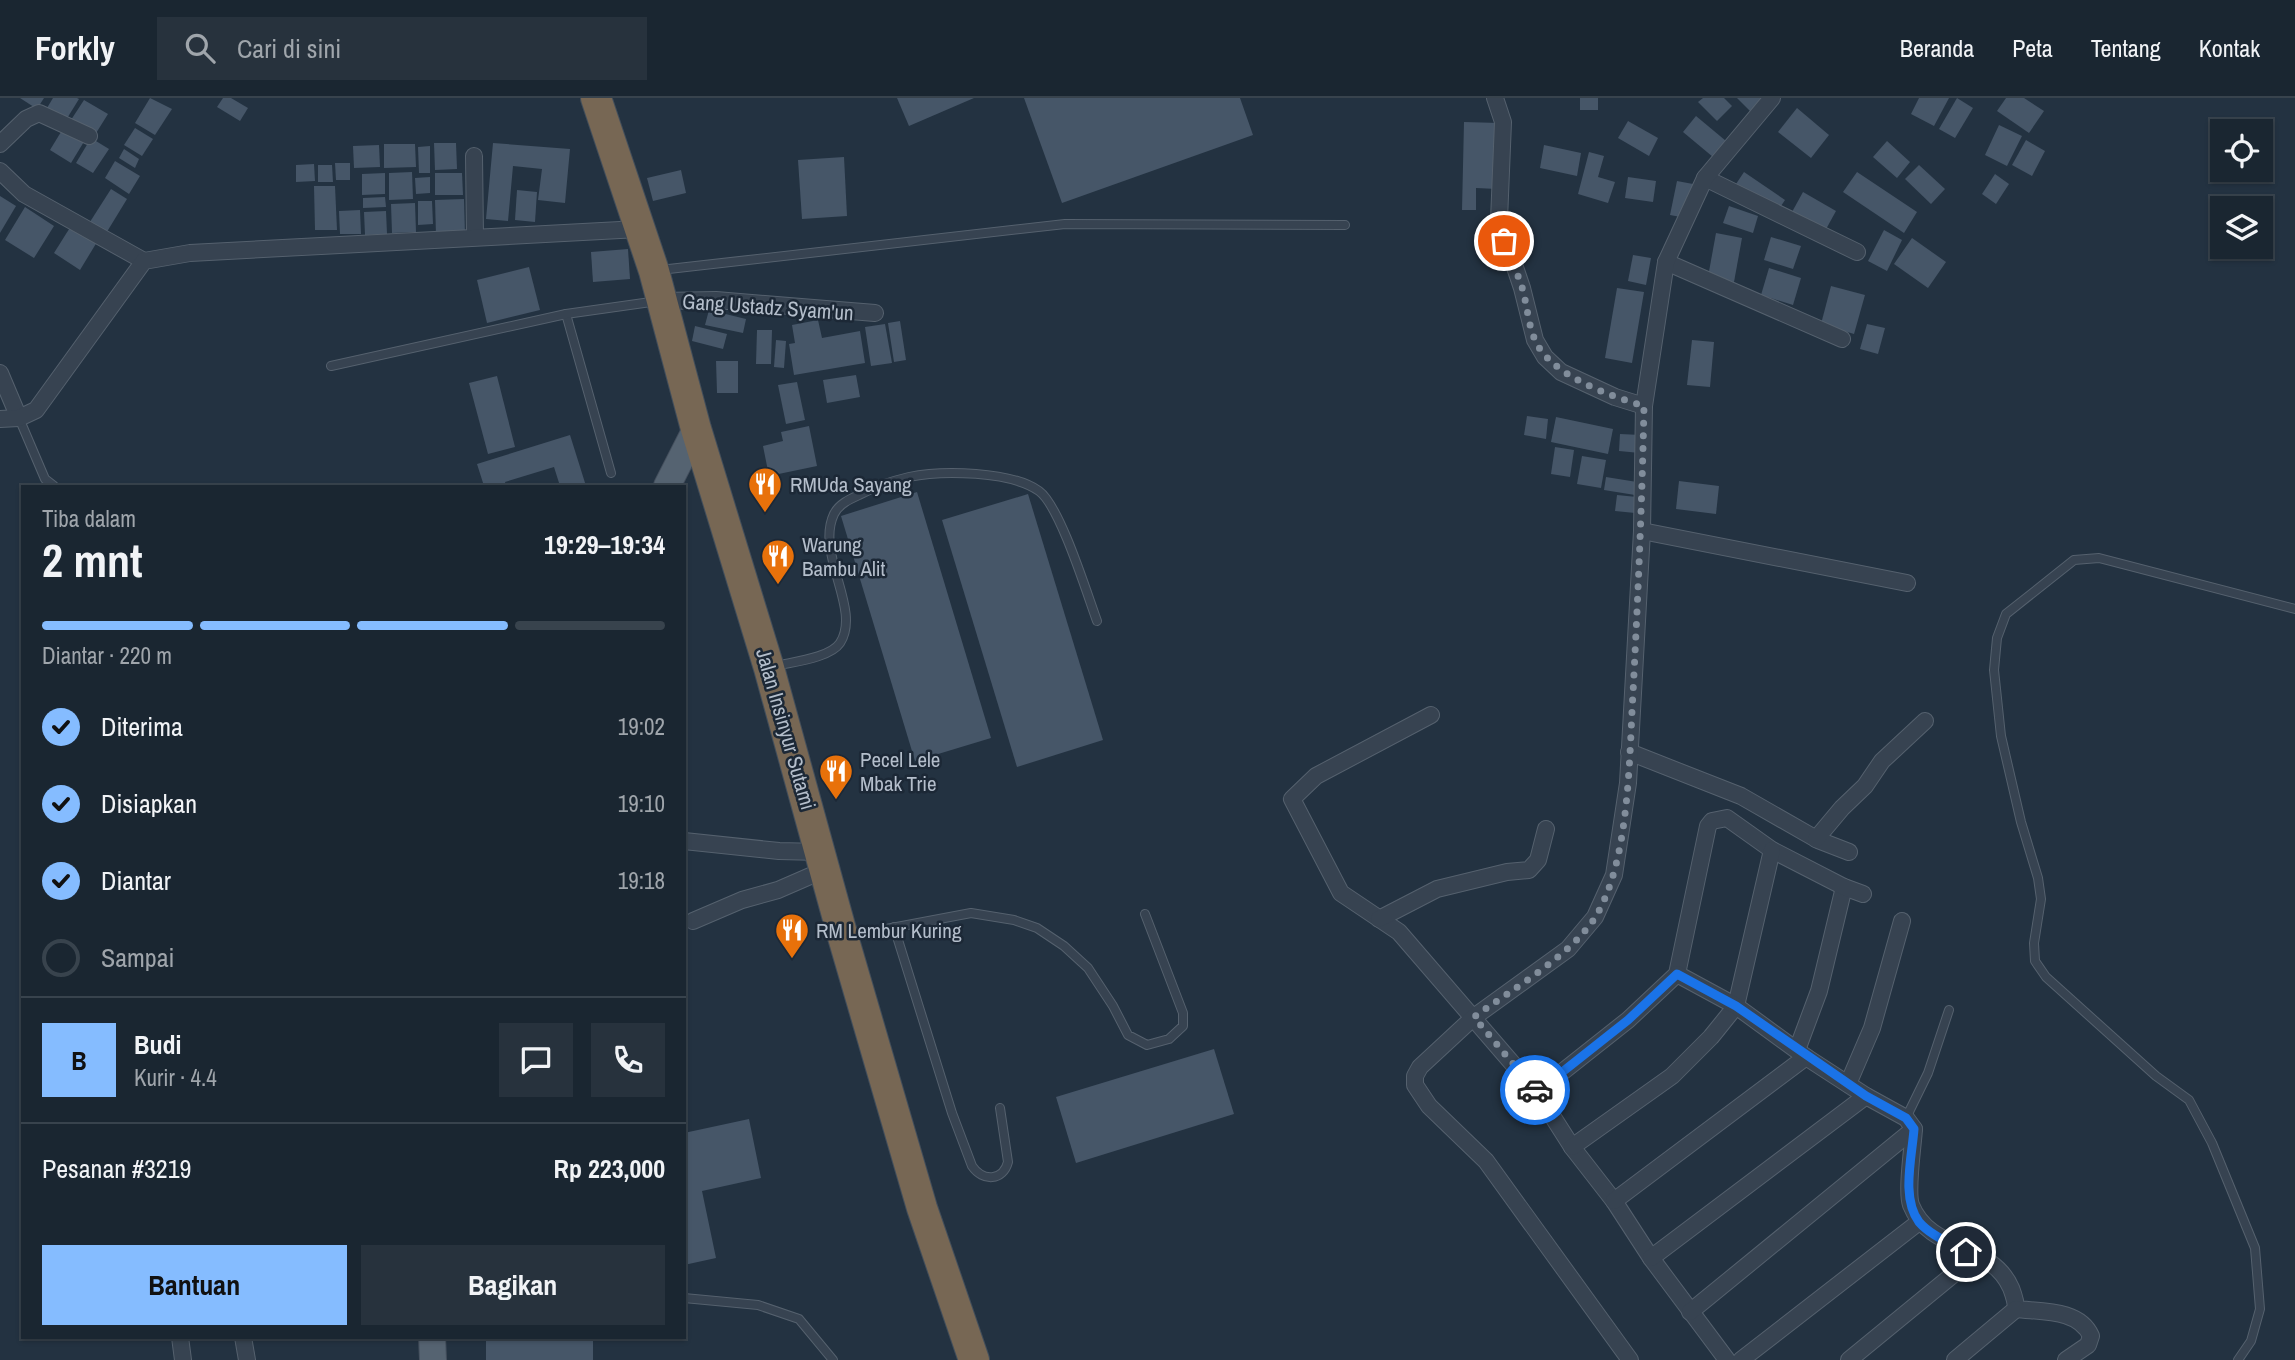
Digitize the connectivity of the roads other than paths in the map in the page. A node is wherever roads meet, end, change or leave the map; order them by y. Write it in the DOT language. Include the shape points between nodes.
graph roads {
  1 [pos="596,98"];
  2 [pos="1496,98"];
  3 [pos="1772,98"];
  4 [pos="89,136"];
  5 [pos="0,144"];
  6 [pos="474,156"];
  7 [pos="0,172"];
  8 [pos="1705,178"];
  9 [pos="1345,225"];
  10 [pos="639,229"];
  11 [pos="475,236"];
  12 [pos="1857,252"];
  13 [pos="144,261"];
  14 [pos="1666,262"];
  15 [pos="654,271"];
  16 [pos="662,301"];
  17 [pos="875,313"];
  18 [pos="566,314"];
  19 [pos="1842,339"];
  20 [pos="331,366"];
  21 [pos="0,373"];
  22 [pos="1644,406"];
  23 [pos="19,418"];
  24 [pos="0,419"];
  25 [pos="696,429"];
  26 [pos="611,472"];
  27 [pos="52,485"];
  28 [pos="668,485"];
  29 [pos="1642,531"];
  30 [pos="1907,583"];
  31 [pos="2295,608"];
  32 [pos="1097,621"];
  33 [pos="769,668"];
  34 [pos="1431,715"];
  35 [pos="1924,720"];
  36 [pos="1629,752"];
  37 [pos="1546,829"];
  38 [pos="1816,839"];
  39 [pos="686,841"];
  40 [pos="1772,850"];
  41 [pos="1849,852"];
  42 [pos="822,861"];
  43 [pos="1844,887"];
  44 [pos="1863,894"];
  45 [pos="1145,914"];
  46 [pos="1379,919"];
  47 [pos="1902,920"];
  48 [pos="693,921"];
  49 [pos="894,927"];
  50 [pos="843,937"];
  51 [pos="1677,974"];
  52 [pos="1736,1006"];
  53 [pos="1949,1010"];
  54 [pos="1474,1017"];
  55 [pos="1801,1054"];
  56 [pos="1848,1084"];
  57 [pos="1537,1092"];
  58 [pos="1866,1096"];
  59 [pos="1000,1108"];
  60 [pos="1910,1124"];
  61 [pos="1572,1147"];
  62 [pos="1614,1201"];
  63 [pos="1919,1222"];
  64 [pos="1978,1255"];
  65 [pos="1651,1258"];
  66 [pos="686,1298"];
  67 [pos="2016,1309"];
  68 [pos="1690,1312"];
  69 [pos="180,1339"];
  70 [pos="243,1339"];
  71 [pos="432,1339"];
  72 [pos="183,1360"];
  73 [pos="247,1360"];
  74 [pos="433,1360"];
  75 [pos="833,1360"];
  76 [pos="974,1360"];
  77 [pos="1630,1360"];
  78 [pos="1727,1360"];
  79 [pos="1741,1360"];
  80 [pos="1849,1360"];
  81 [pos="1955,1360"];
  82 [pos="2066,1360"];
  83 [pos="2238,1360"];
  1 -- 10 [label="highway, Jalan Insinyur Sutami"];
  2 -- 22 [label="street" via="1503,122 1499,220 1535,340 1561,372"];
  3 -- 8 [label="street"];
  4 -- 5 [label="street" via="38,113"];
  6 -- 11 [label="street"];
  7 -- 13 [label="street" via="24,194"];
  8 -- 12 [label="street"];
  8 -- 14 [label="street"];
  9 -- 15 [label="lane" via="1065,224"];
  10 -- 11 [label="street"];
  10 -- 15 [label="highway, Jalan Insinyur Sutami"];
  11 -- 13 [label="street" via="190,253"];
  13 -- 23 [label="street" via="36,410"];
  14 -- 19 [label="street"];
  14 -- 22 [label="street"];
  15 -- 16 [label="highway, Jalan Insinyur Sutami"];
  16 -- 17 [label="street, Gang Ustadz Syam'un" via="716,300"];
  16 -- 18 [label="lane"];
  16 -- 25 [label="highway, Jalan Insinyur Sutami"];
  18 -- 20 [label="lane"];
  18 -- 26 [label="lane"];
  21 -- 23 [label="street"];
  22 -- 29 [label="street"];
  23 -- 24 [label="street"];
  23 -- 27 [label="lane" via="45,480"];
  25 -- 28 [label="main road"];
  25 -- 33 [label="highway, Jalan Insinyur Sutami"];
  29 -- 30 [label="street"];
  29 -- 36 [label="street"];
  31 -- 83 [label="lane" via="2099,558 2074,560 2006,614 1997,638 1994,670 2001,736 2042,899 2035,961 2046,977 2189,1100 2212,1143 2255,1248 2260,1309 2251,1341"];
  32 -- 33 [label="lane" via="1061,523 1041,492 1021,482 987,475 910,477 847,500 834,513 831,559 845,611 845,633 838,646 822,655"];
  33 -- 42 [label="highway, Jalan Insinyur Sutami"];
  34 -- 46 [label="street" via="1316,776 1292,799 1341,893"];
  35 -- 38 [label="street" via="1882,761"];
  36 -- 38 [label="street" via="1741,796"];
  36 -- 54 [label="street" via="1614,875 1595,917 1568,949"];
  37 -- 46 [label="street" via="1538,860 1529,870 1437,889"];
  38 -- 41 [label="street"];
  39 -- 42 [label="street" via="805,853"];
  40 -- 43 [label="street"];
  40 -- 51 [label="street" via="1727,818 1708,826"];
  40 -- 52 [label="street"];
  42 -- 48 [label="street" via="778,890"];
  42 -- 50 [label="highway, Jalan Insinyur Sutami"];
  43 -- 44 [label="street"];
  43 -- 55 [label="street"];
  45 -- 49 [label="lane" via="1183,1013 1183,1026 1169,1039 1147,1045 1128,1035 1088,968 1037,928 971,913"];
  46 -- 54 [label="street" via="1399,932"];
  47 -- 56 [label="street" via="1872,1028"];
  49 -- 50 [label="lane"];
  49 -- 59 [label="lane" via="952,1113 972,1166 985,1177 1001,1175 1008,1162"];
  50 -- 76 [label="highway, Jalan Insinyur Sutami" via="922,1208"];
  51 -- 52 [label="street"];
  51 -- 57 [label="street" via="1628,1020"];
  52 -- 55 [label="street"];
  52 -- 61 [label="street" via="1672,1076"];
  53 -- 60 [label="lane"];
  54 -- 57 [label="street"];
  54 -- 77 [label="street" via="1420,1067 1415,1085 1486,1161"];
  55 -- 56 [label="street"];
  55 -- 62 [label="street"];
  56 -- 58 [label="street"];
  57 -- 61 [label="street"];
  58 -- 60 [label="street"];
  58 -- 65 [label="street"];
  60 -- 63 [label="street" via="1910,1202"];
  60 -- 68 [label="street"];
  61 -- 62 [label="street"];
  62 -- 65 [label="street"];
  63 -- 64 [label="street" via="1940,1238"];
  63 -- 79 [label="street"];
  64 -- 67 [label="street" via="2006,1277"];
  64 -- 80 [label="street"];
  65 -- 68 [label="street"];
  66 -- 75 [label="lane" via="758,1306 799,1319"];
  67 -- 81 [label="street"];
  67 -- 82 [label="street" via="2074,1317 2087,1327 2088,1345"];
  68 -- 78 [label="street"];
  69 -- 72 [label="street"];
  70 -- 73 [label="street"];
  71 -- 74 [label="main road"];
}
